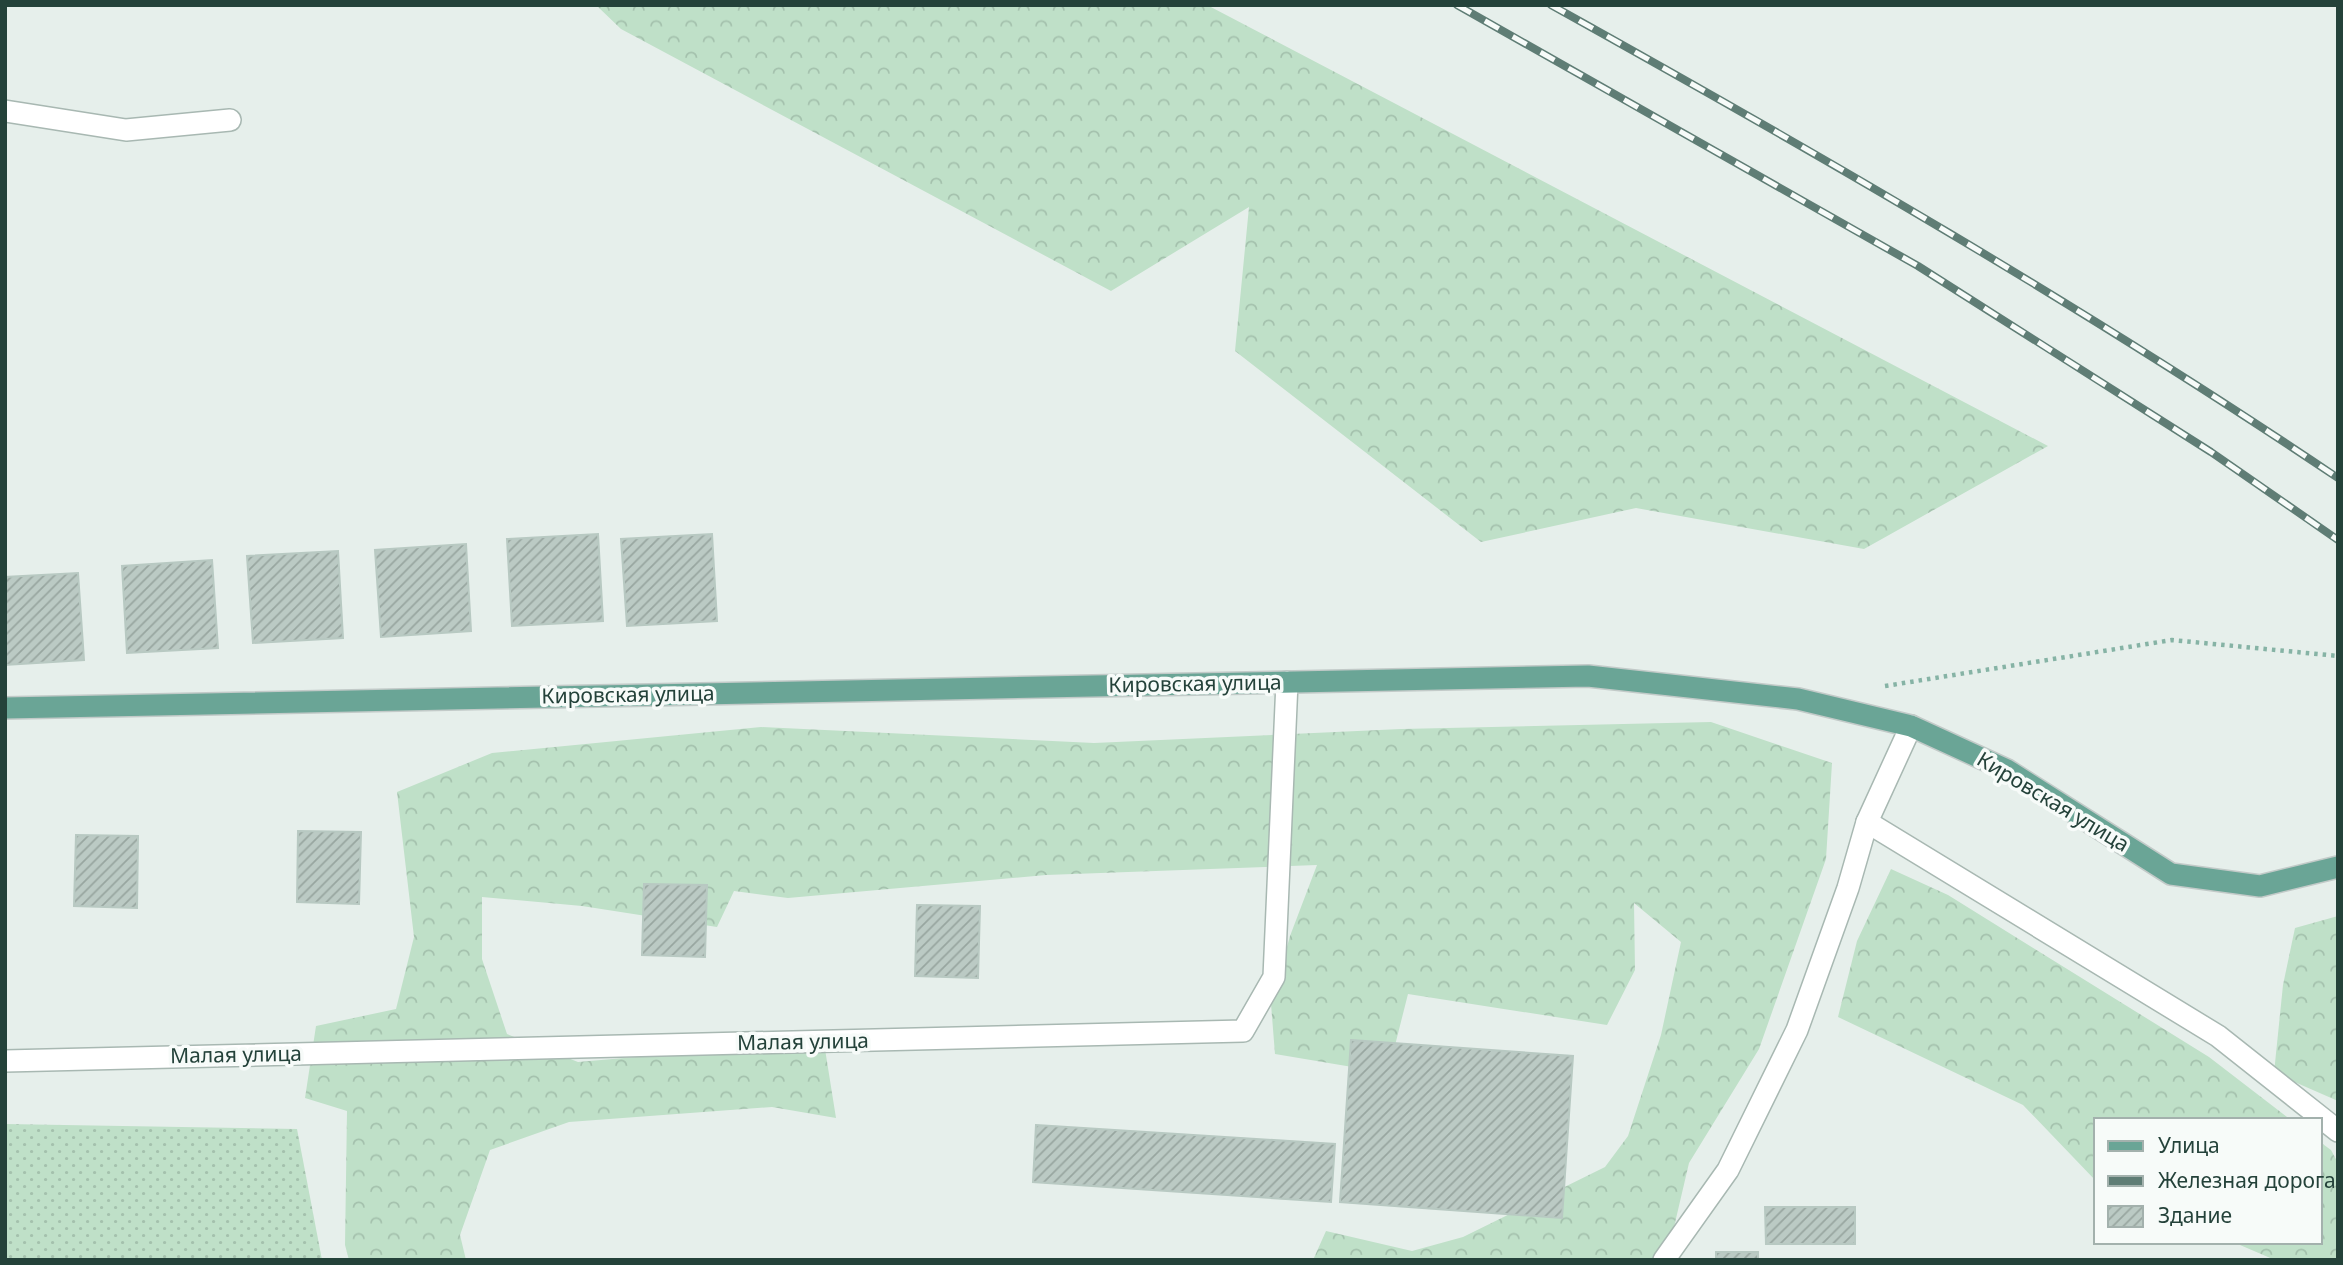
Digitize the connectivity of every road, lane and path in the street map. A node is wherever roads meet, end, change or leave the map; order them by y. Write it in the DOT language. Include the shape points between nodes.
graph roads {
  1 [pos="5,110"];
  2 [pos="229,120"];
  3 [pos="2338,656"];
  4 [pos="1287,682"];
  5 [pos="1878,687"];
  6 [pos="5,708"];
  7 [pos="1911,726"];
  8 [pos="1867,822"];
  9 [pos="2338,867"];
  10 [pos="5,1061"];
  11 [pos="2322,1118"];
  12 [pos="2322,1118"];
  13 [pos="2338,1131"];
  14 [pos="1664,1260"];
  1 -- 2 [label="street" via="125,130"];
  3 -- 5 [label="path" via="2172,640"];
  4 -- 6 [label="main road, Кировская улица"];
  4 -- 7 [label="main road, Кировская улица" via="1588,676 1798,699"];
  4 -- 10 [label="street, Малая улица" via="1274,977 1242,1031"];
  7 -- 8 [label="street"];
  7 -- 9 [label="main road, Кировская улица" via="2007,770 2171,874 2260,886"];
  8 -- 12 [label="street" via="2218,1036"];
  8 -- 14 [label="street" via="1797,1030 1728,1170"];
  11 -- 13 [label="street"];
}
